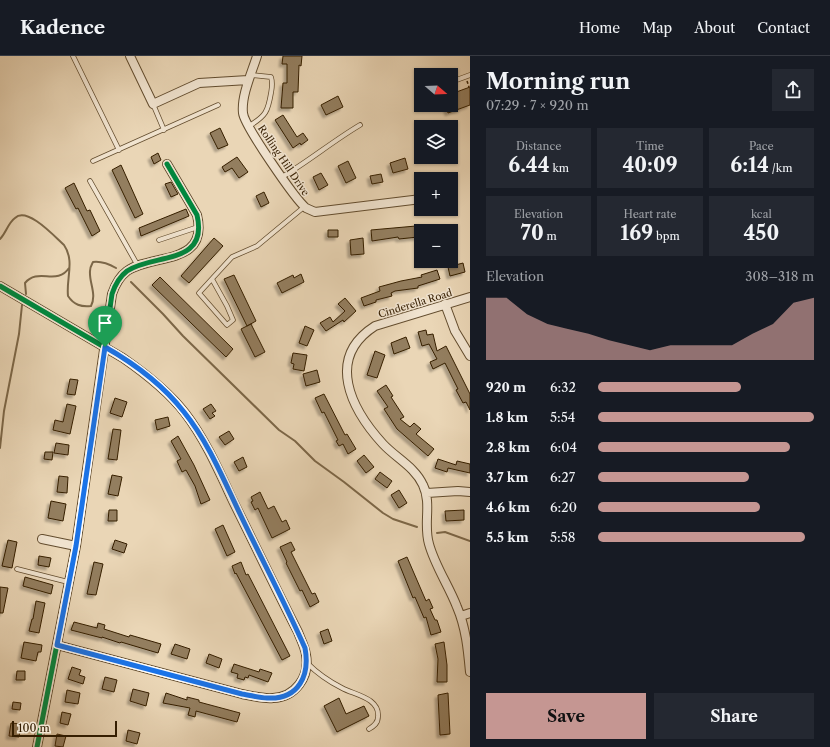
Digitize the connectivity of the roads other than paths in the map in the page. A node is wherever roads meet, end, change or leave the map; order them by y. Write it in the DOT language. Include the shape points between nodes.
graph roads {
  1 [pos="73,56"];
  2 [pos="130,56"];
  3 [pos="257,56"];
  4 [pos="470,75"];
  5 [pos="250,77"];
  6 [pos="458,79"];
  7 [pos="153,104"];
  8 [pos="218,105"];
  9 [pos="360,124"];
  10 [pos="249,126"];
  11 [pos="164,130"];
  12 [pos="119,150"];
  13 [pos="93,161"];
  14 [pos="167,164"];
  15 [pos="282,177"];
  16 [pos="90,181"];
  17 [pos="414,200"];
  18 [pos="304,207"];
  19 [pos="199,227"];
  20 [pos="159,240"];
  21 [pos="138,266"];
  22 [pos="212,279"];
  23 [pos="0,286"];
  24 [pos="470,297"];
  25 [pos="445,304"];
  26 [pos="105,347"];
  27 [pos="470,356"];
  28 [pos="470,492"];
  29 [pos="427,493"];
  30 [pos="42,539"];
  31 [pos="76,546"];
  32 [pos="17,569"];
  33 [pos="68,582"];
  34 [pos="470,614"];
  35 [pos="460,616"];
  36 [pos="57,645"];
  37 [pos="306,663"];
  38 [pos="470,672"];
  39 [pos="369,729"];
  40 [pos="37,747"];
  1 -- 12 [label="lane"];
  2 -- 7 [label="street"];
  3 -- 5 [label="street, Rolling Hill Drive"];
  4 -- 6 [label="lane"];
  5 -- 7 [label="street" via="199,83"];
  5 -- 10 [label="street, Rolling Hill Drive" via="242,112"];
  5 -- 10 [label="lane" via="270,77 273,82 268,108 264,115"];
  7 -- 11 [label="lane"];
  8 -- 11 [label="lane"];
  9 -- 15 [label="lane"];
  10 -- 15 [label="street, Rolling Hill Drive"];
  11 -- 12 [label="lane"];
  12 -- 13 [label="lane"];
  14 -- 19 [label="street" via="197,215"];
  15 -- 18 [label="street, Rolling Hill Drive"];
  16 -- 21 [label="lane"];
  17 -- 18 [label="street, Rolling Hill Drive" via="315,212"];
  18 -- 22 [label="lane" via="256,246 232,257"];
  19 -- 20 [label="lane"];
  19 -- 21 [label="street" via="192,247 184,253"];
  21 -- 26 [label="street" via="123,275 115,286"];
  22 -- 22 [label="lane" via="199,293 227,325 233,320"];
  23 -- 26 [label="street"];
  24 -- 25 [label="street, Cinderella Road"];
  25 -- 27 [label="street" via="455,331"];
  25 -- 29 [label="street, Cinderella Road" via="370,328 354,345 347,368 350,392 363,418 383,444 417,475"];
  26 -- 31 [label="street"];
  26 -- 37 [label="street" via="141,370 161,387 196,430 214,461 298,632 305,648"];
  28 -- 29 [label="street"];
  29 -- 35 [label="street, Cinderella Road" via="428,543"];
  30 -- 31 [label="street"];
  31 -- 33 [label="street"];
  32 -- 33 [label="lane"];
  33 -- 36 [label="street"];
  34 -- 35 [label="street"];
  35 -- 38 [label="street, Cinderella Road" via="468,644"];
  36 -- 37 [label="street" via="242,694 266,698 277,698 294,691 304,676"];
  36 -- 40 [label="street"];
  37 -- 39 [label="lane" via="343,689 374,704 378,711 378,720"];
}
